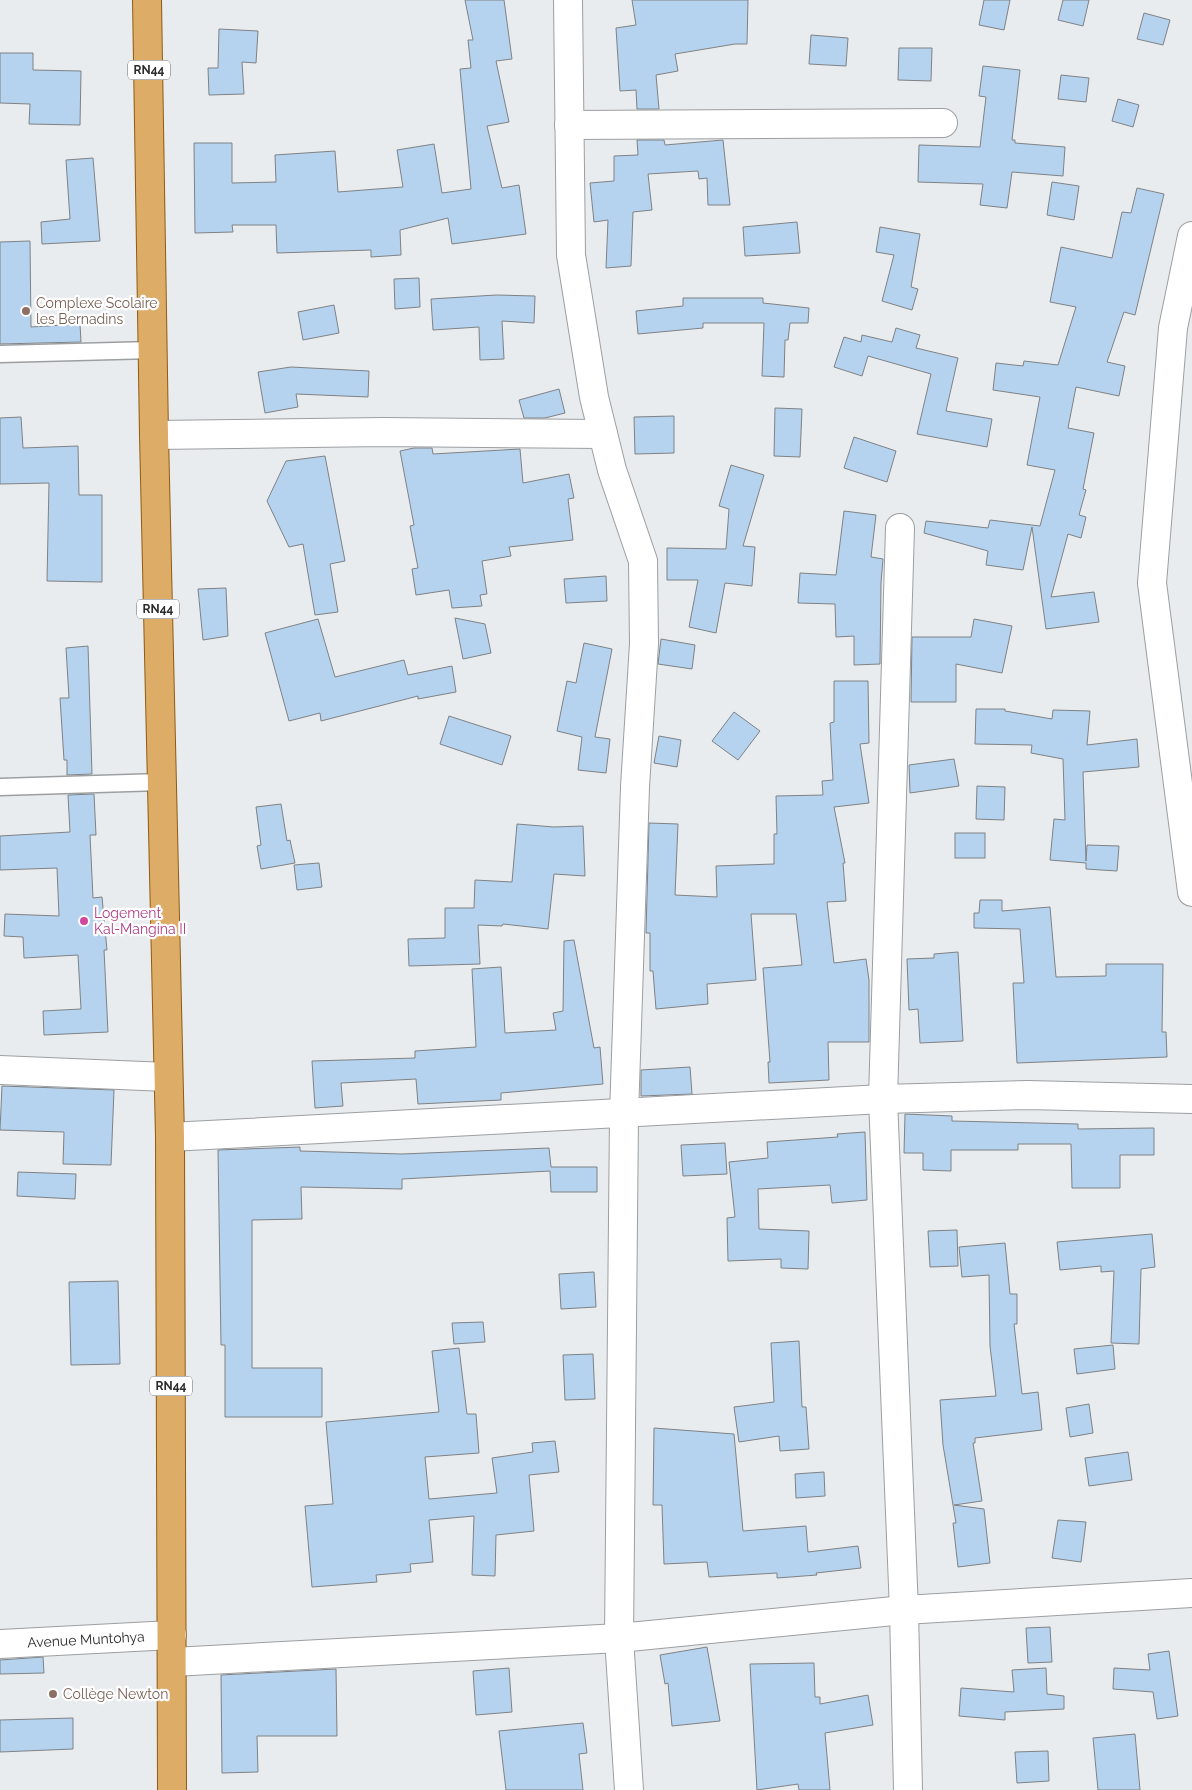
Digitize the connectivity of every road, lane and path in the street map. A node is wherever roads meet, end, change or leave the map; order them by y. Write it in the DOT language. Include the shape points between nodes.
graph roads {
  1 [pos="148,0"];
  2 [pos="568,0"];
  3 [pos="943,123"];
  4 [pos="570,125"];
  5 [pos="1192,236"];
  6 [pos="153,350"];
  7 [pos="0,354"];
  8 [pos="604,434"];
  9 [pos="154,435"];
  10 [pos="900,528"];
  11 [pos="161,782"];
  12 [pos="0,787"];
  13 [pos="1192,892"];
  14 [pos="0,1070"];
  15 [pos="167,1077"];
  16 [pos="883,1099"];
  17 [pos="1192,1099"];
  18 [pos="624,1114"];
  19 [pos="170,1137"];
  20 [pos="1192,1593"];
  21 [pos="904,1610"];
  22 [pos="172,1635"];
  23 [pos="619,1638"];
  24 [pos="0,1644"];
  25 [pos="173,1662"];
  26 [pos="172,1790"];
  27 [pos="629,1790"];
  28 [pos="908,1790"];
  1 -- 6 [label="main road, RN44"];
  2 -- 4 [label="street"];
  3 -- 4 [label="street"];
  4 -- 8 [label="street" via="571,254 594,397"];
  5 -- 13 [label="street" via="1174,328 1152,582"];
  6 -- 7 [label="lane"];
  6 -- 9 [label="main road, RN44"];
  8 -- 9 [label="street"];
  8 -- 18 [label="street" via="612,470 643,561 644,644 635,787"];
  9 -- 11 [label="main road, RN44"];
  10 -- 16 [label="street"];
  11 -- 12 [label="lane"];
  11 -- 15 [label="main road, RN44"];
  14 -- 15 [label="street"];
  15 -- 19 [label="main road, RN44"];
  16 -- 17 [label="street" via="1028,1095"];
  16 -- 18 [label="street"];
  16 -- 21 [label="street"];
  18 -- 19 [label="street"];
  18 -- 23 [label="street"];
  19 -- 22 [label="main road, RN44"];
  20 -- 21 [label="street"];
  21 -- 23 [label="street"];
  21 -- 28 [label="street"];
  22 -- 24 [label="street, Avenue Muntohya"];
  22 -- 25 [label="main road, RN44"];
  23 -- 25 [label="street"];
  23 -- 27 [label="street"];
  25 -- 26 [label="main road, RN44"];
}
